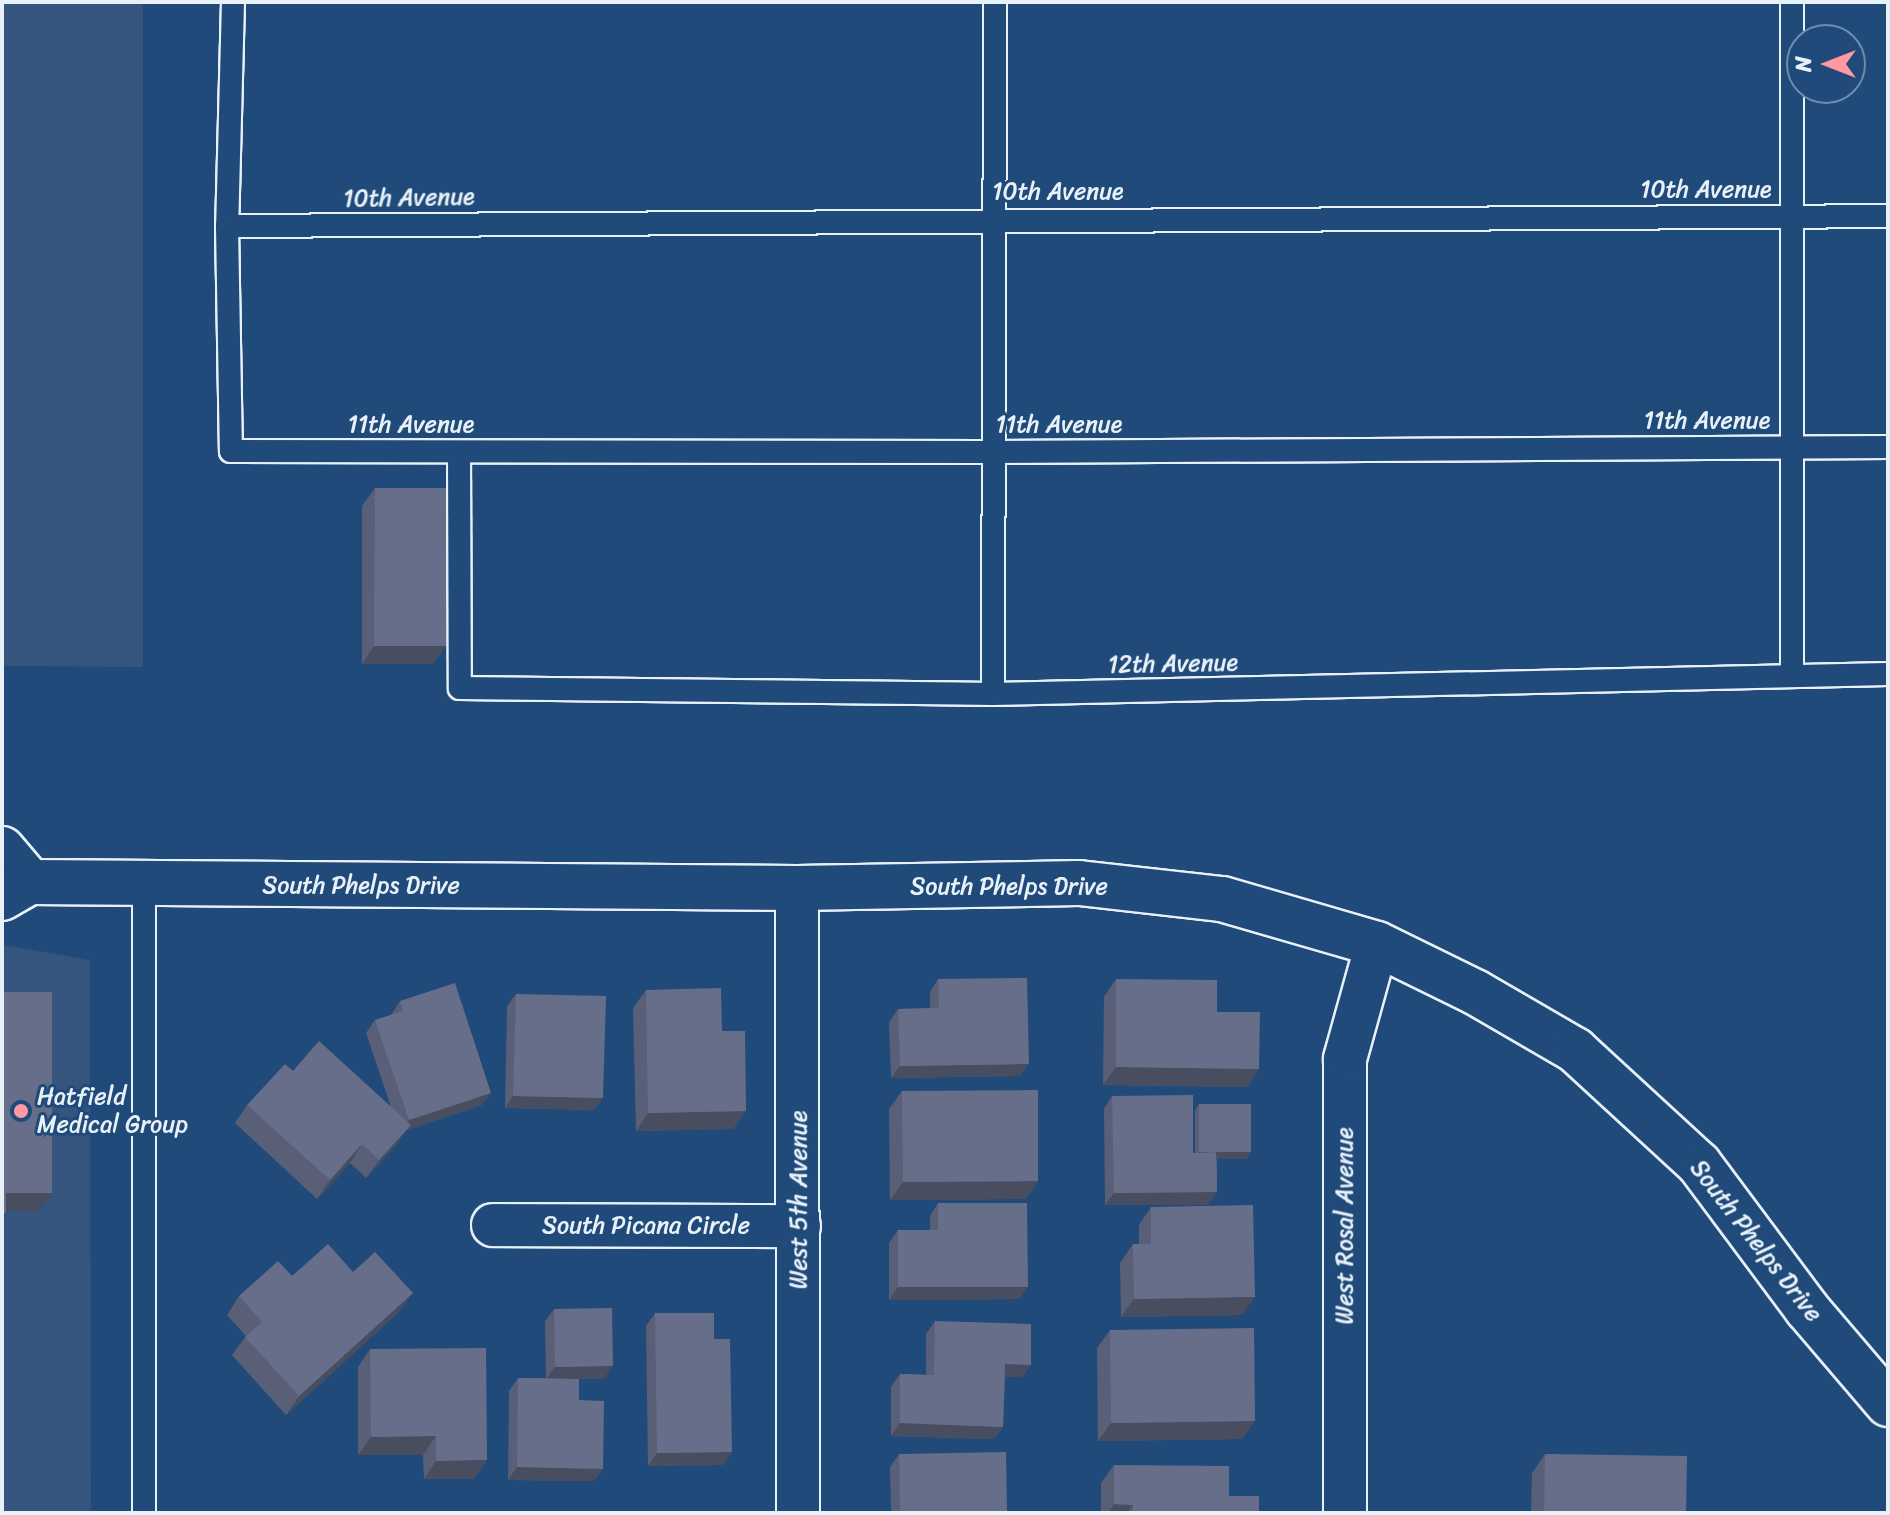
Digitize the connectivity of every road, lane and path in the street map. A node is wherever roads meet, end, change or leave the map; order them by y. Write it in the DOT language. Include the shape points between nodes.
graph roads {
  1 [pos="233,2"];
  2 [pos="995,2"];
  3 [pos="1792,2"];
  4 [pos="1790,215"];
  5 [pos="1888,216"];
  6 [pos="994,219"];
  7 [pos="227,226"];
  8 [pos="1794,446"];
  9 [pos="1888,447"];
  10 [pos="459,452"];
  11 [pos="994,452"];
  12 [pos="1792,674"];
  13 [pos="1888,674"];
  14 [pos="993,694"];
  15 [pos="2,849"];
  16 [pos="144,885"];
  17 [pos="797,888"];
  18 [pos="16,890"];
  19 [pos="1377,944"];
  20 [pos="493,1225"];
  21 [pos="799,1226"];
  22 [pos="1888,1404"];
  23 [pos="144,1513"];
  24 [pos="798,1513"];
  25 [pos="1345,1513"];
  1 -- 7 [label="lane"];
  2 -- 6 [label="lane"];
  3 -- 4 [label="lane"];
  4 -- 5 [label="lane, 10th Avenue"];
  4 -- 6 [label="lane, 10th Avenue"];
  4 -- 8 [label="lane"];
  6 -- 7 [label="lane, 10th Avenue"];
  6 -- 11 [label="lane"];
  7 -- 10 [label="lane, 11th Avenue" via="231,451"];
  8 -- 9 [label="lane, 11th Avenue"];
  8 -- 11 [label="lane, 11th Avenue"];
  8 -- 12 [label="lane"];
  10 -- 11 [label="lane, 11th Avenue"];
  10 -- 14 [label="lane, 12th Avenue" via="460,688"];
  11 -- 14 [label="lane"];
  12 -- 13 [label="lane, 12th Avenue"];
  12 -- 14 [label="lane, 12th Avenue"];
  15 -- 18 [label="street, South Phelps Drive"];
  16 -- 17 [label="street, South Phelps Drive"];
  16 -- 18 [label="street, South Phelps Drive"];
  16 -- 23 [label="lane"];
  17 -- 19 [label="street, South Phelps Drive" via="1079,883 1222,899"];
  17 -- 21 [label="street, West 5th Avenue"];
  19 -- 22 [label="street, South Phelps Drive" via="1475,992 1586,1060 1699,1164 1807,1309"];
  19 -- 25 [label="street, West Rosal Avenue" via="1345,1059"];
  20 -- 21 [label="street, South Picana Circle"];
  21 -- 24 [label="street, West 5th Avenue"];
}
